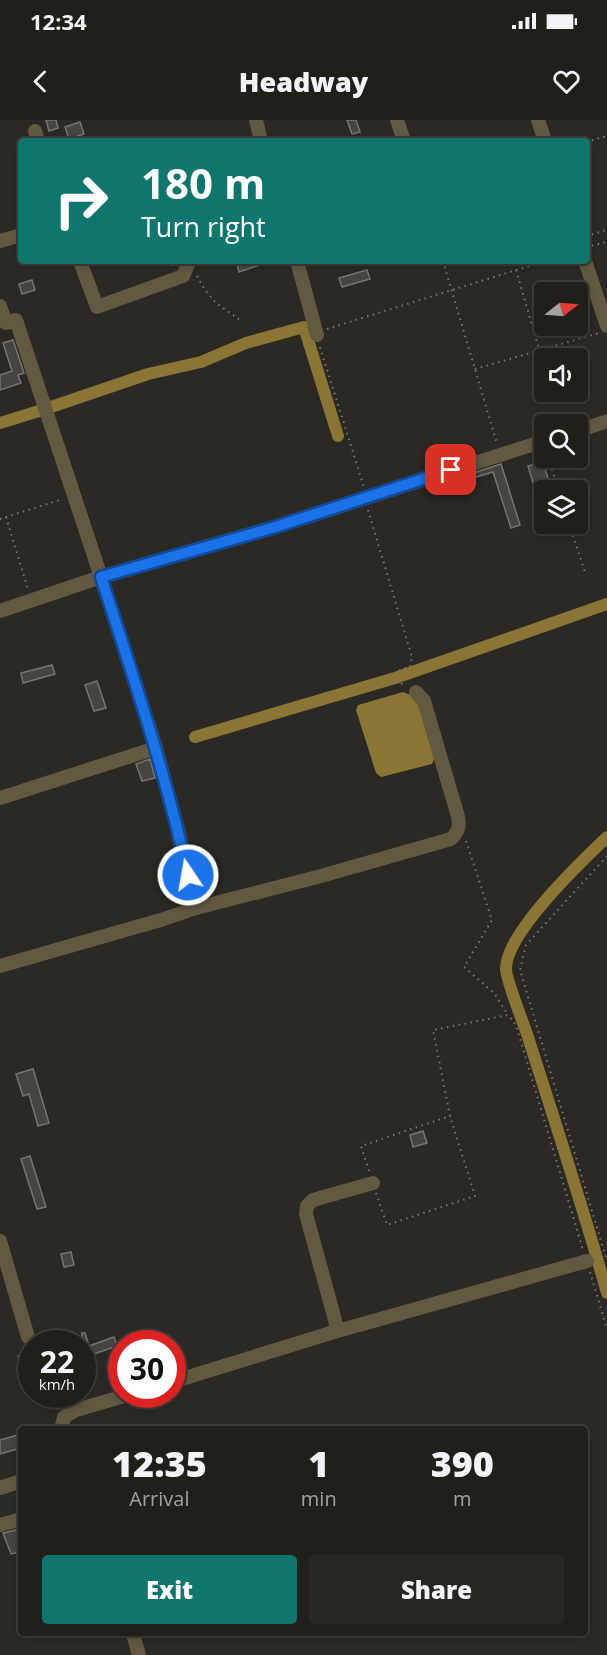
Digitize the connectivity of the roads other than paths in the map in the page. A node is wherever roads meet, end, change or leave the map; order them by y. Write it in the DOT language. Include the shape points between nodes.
graph roads {
  1 [pos="255,120"];
  2 [pos="397,120"];
  3 [pos="538,120"];
  4 [pos="260,138"];
  5 [pos="403,138"];
  6 [pos="544,138"];
  7 [pos="18,236"];
  8 [pos="0,242"];
  9 [pos="81,264"];
  10 [pos="187,264"];
  11 [pos="298,264"];
  12 [pos="586,264"];
  13 [pos="0,306"];
  14 [pos="3,325"];
  15 [pos="604,329"];
  16 [pos="316,334"];
  17 [pos="607,421"];
  18 [pos="588,427"];
  19 [pos="534,444"];
  20 [pos="101,577"];
  21 [pos="0,611"];
  22 [pos="416,692"];
  23 [pos="156,748"];
  24 [pos="0,798"];
  25 [pos="196,908"];
  26 [pos="0,966"];
  27 [pos="373,1184"];
  28 [pos="0,1241"];
  29 [pos="586,1260"];
  30 [pos="26,1330"];
  31 [pos="334,1332"];
  32 [pos="186,1378"];
  33 [pos="108,1401"];
  34 [pos="62,1426"];
  35 [pos="18,1482"];
  36 [pos="0,1488"];
  37 [pos="18,1520"];
  38 [pos="0,1525"];
  39 [pos="134,1636"];
  40 [pos="139,1655"];
  1 -- 4 [label="street"];
  2 -- 5 [label="street"];
  3 -- 6 [label="street"];
  7 -- 8 [label="street"];
  9 -- 10 [label="street" via="97,307 183,276"];
  11 -- 16 [label="street"];
  12 -- 15 [label="street"];
  13 -- 14 [label="street"];
  14 -- 20 [label="street" via="16,320"];
  17 -- 18 [label="street"];
  19 -- 20 [label="street" via="272,528"];
  20 -- 21 [label="street"];
  20 -- 23 [label="street"];
  22 -- 25 [label="street" via="424,701 460,824 454,836"];
  23 -- 24 [label="street"];
  23 -- 25 [label="street"];
  25 -- 26 [label="street"];
  27 -- 31 [label="street" via="313,1200 307,1206 337,1329"];
  28 -- 30 [label="street"];
  29 -- 31 [label="street"];
  31 -- 32 [label="street"];
  33 -- 34 [label="street" via="76,1410 64,1418"];
  35 -- 36 [label="street"];
  37 -- 38 [label="street"];
  39 -- 40 [label="street"];
}
